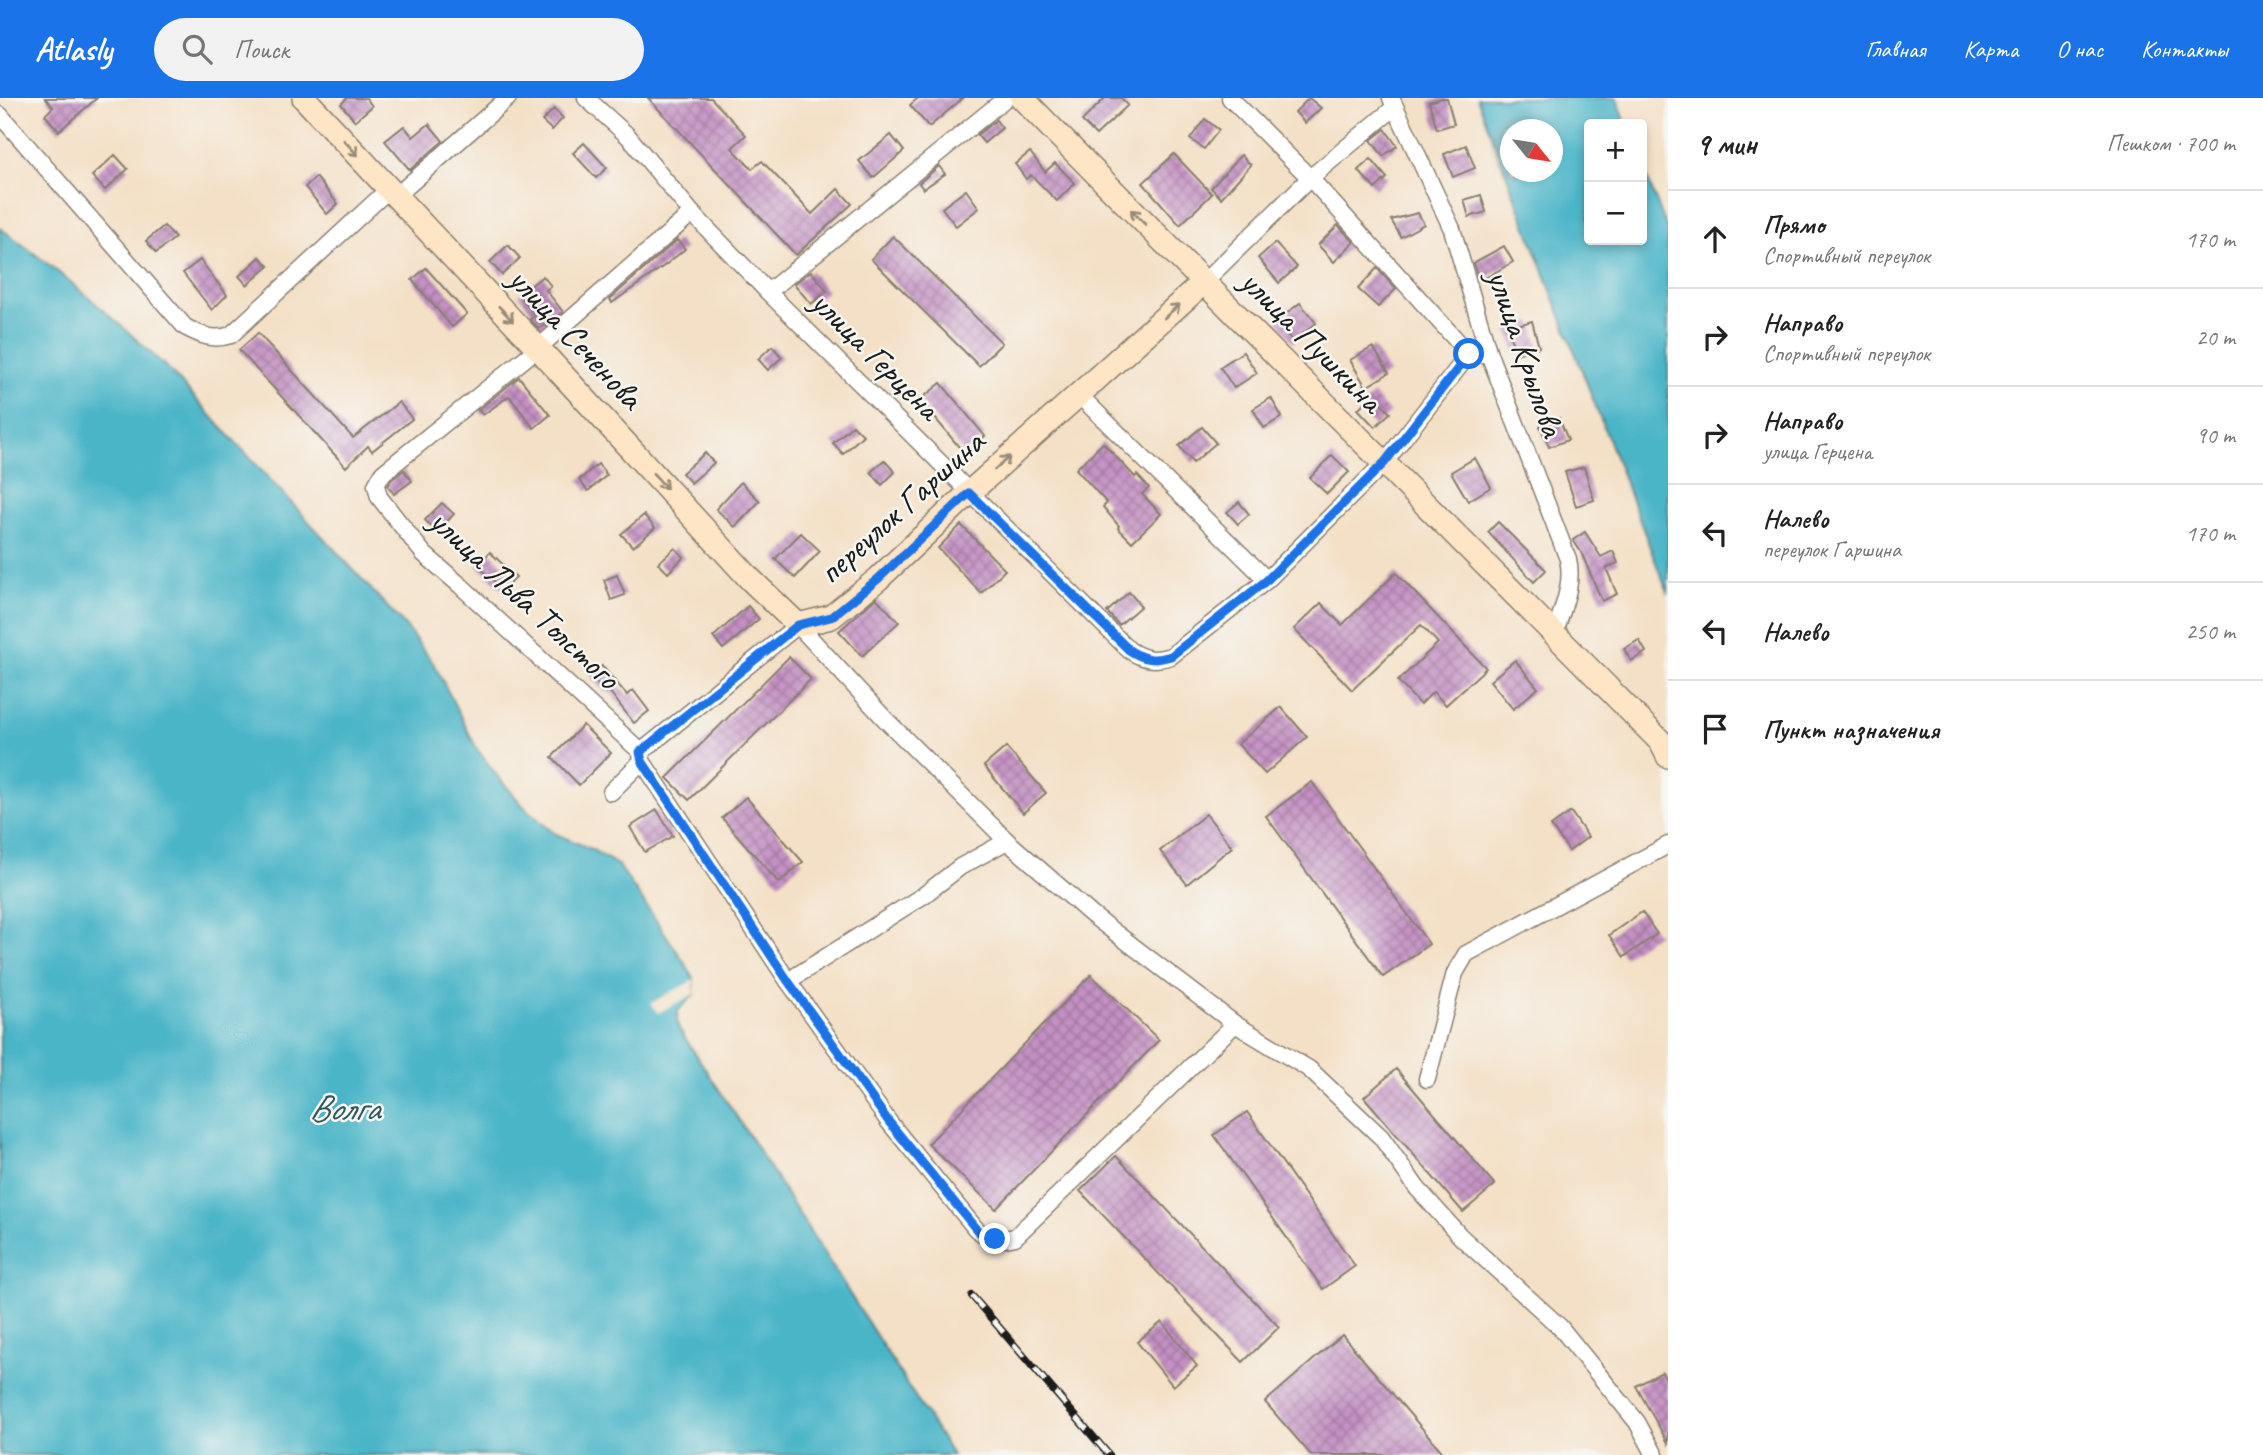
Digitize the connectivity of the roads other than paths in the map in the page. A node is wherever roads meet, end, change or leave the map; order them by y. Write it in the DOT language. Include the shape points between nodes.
graph roads {
  1 [pos="304,98"];
  2 [pos="508,98"];
  3 [pos="586,98"];
  4 [pos="1006,98"];
  5 [pos="1022,98"];
  6 [pos="1230,98"];
  7 [pos="1393,102"];
  8 [pos="0,115"];
  9 [pos="1310,178"];
  10 [pos="393,192"];
  11 [pos="692,213"];
  12 [pos="1203,283"];
  13 [pos="768,292"];
  14 [pos="538,348"];
  15 [pos="1469,354"];
  16 [pos="1489,354"];
  17 [pos="1079,395"];
  18 [pos="1385,462"];
  19 [pos="969,493"];
  20 [pos="1267,580"];
  21 [pos="798,625"];
  22 [pos="1555,633"];
  23 [pos="1668,755"];
  24 [pos="641,756"];
  25 [pos="611,792"];
  26 [pos="1007,841"];
  27 [pos="1668,845"];
  28 [pos="788,981"];
  29 [pos="1235,1024"];
  30 [pos="1427,1079"];
  31 [pos="1655,1455"];
  1 -- 10 [label="main road, улица Сеченова, one-way"];
  2 -- 10 [label="street"];
  3 -- 11 [label="street, улица Герцена" via="628,136"];
  4 -- 13 [label="street"];
  12 -- 5 [label="main road, улица Пушкина, one-way"];
  6 -- 9 [label="street"];
  7 -- 9 [label="street"];
  7 -- 16 [label="street, улица Крылова" via="1452,229"];
  8 -- 10 [label="street" via="185,327 201,335 231,335"];
  9 -- 12 [label="street"];
  9 -- 15 [label="street"];
  10 -- 14 [label="main road, улица Сеченова, one-way"];
  11 -- 13 [label="street, улица Герцена"];
  11 -- 14 [label="street"];
  17 -- 12 [label="main road, переулок Гаршина, one-way"];
  12 -- 18 [label="main road, улица Пушкина"];
  13 -- 19 [label="street, улица Герцена"];
  14 -- 21 [label="main road, улица Сеченова, one-way"];
  14 -- 24 [label="street, улица Льва Толстого" via="383,473 376,485 379,497 424,554"];
  15 -- 16 [label="street"];
  15 -- 18 [label="street"];
  16 -- 22 [label="street, улица Крылова" via="1571,572"];
  19 -- 17 [label="main road, переулок Гаршина, one-way"];
  17 -- 20 [label="street"];
  18 -- 20 [label="street"];
  18 -- 22 [label="main road, улица Пушкина"];
  19 -- 20 [label="street, улица Герцена" via="1129,650 1148,660 1171,656"];
  19 -- 21 [label="main road, переулок Гаршина" via="831,617"];
  21 -- 24 [label="street, переулок Гаршина"];
  21 -- 26 [label="street"];
  22 -- 23 [label="main road, улица Пушкина" via="1661,741"];
  24 -- 25 [label="street, переулок Гаршина"];
  24 -- 28 [label="street, улица Льва Толстого"];
  26 -- 28 [label="street" via="960,866 924,895"];
  26 -- 29 [label="street" via="1092,915"];
  27 -- 30 [label="street" via="1466,954 1455,973"];
  28 -- 29 [label="street, улица Льва Толстого" via="889,1122 976,1229 984,1236 1005,1240 1016,1237"];
  29 -- 31 [label="street" via="1309,1069 1381,1137 1461,1237 1560,1327 1637,1422"];
}
